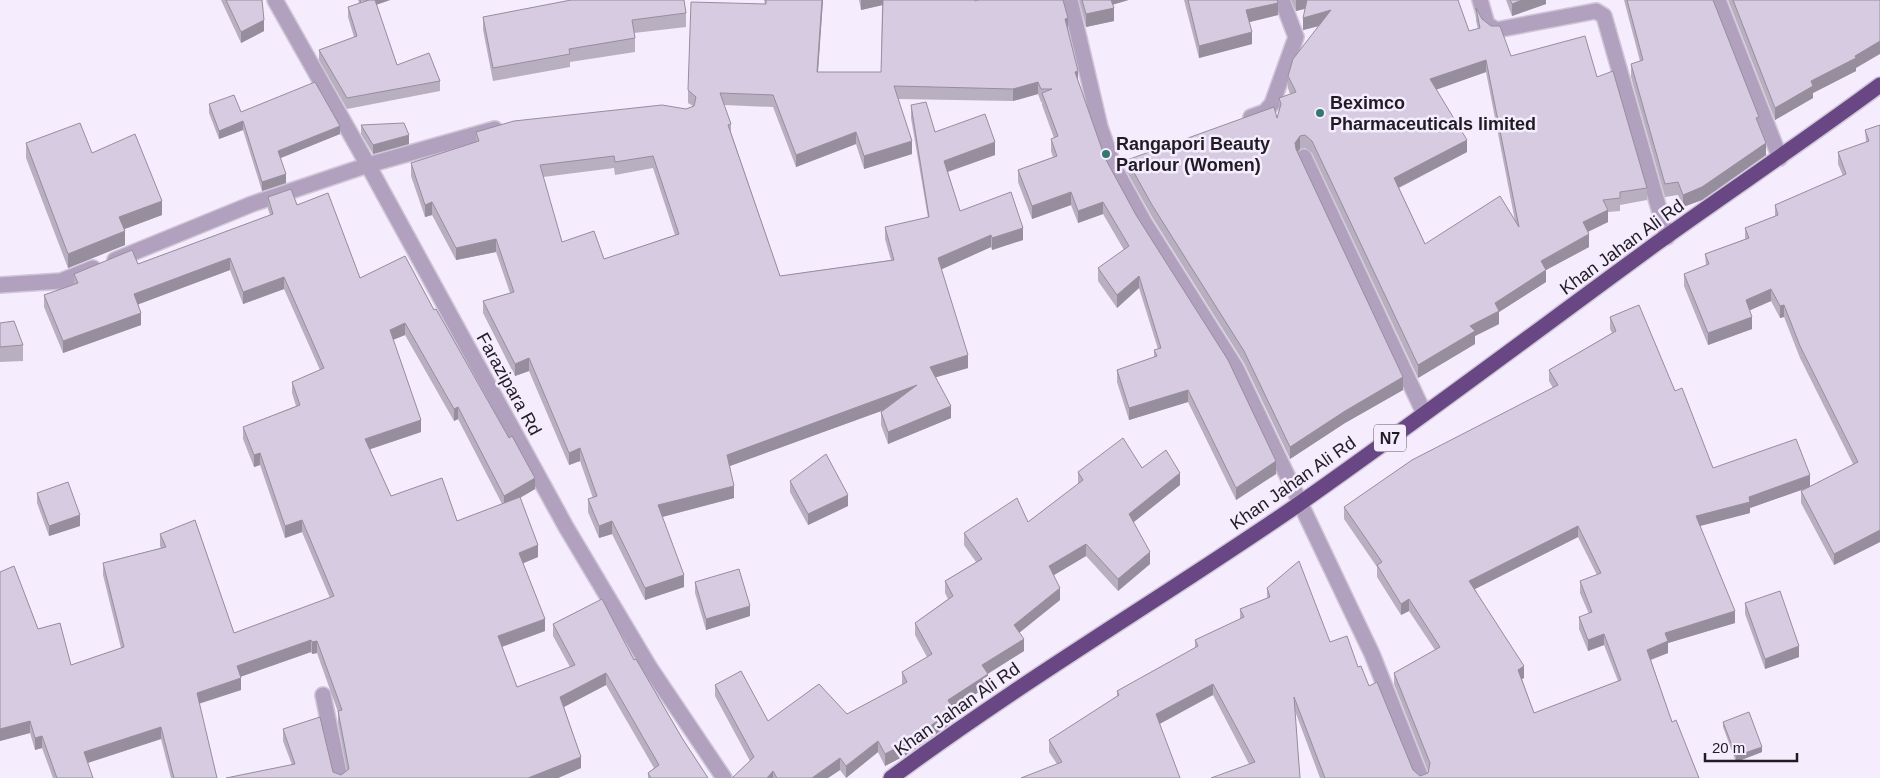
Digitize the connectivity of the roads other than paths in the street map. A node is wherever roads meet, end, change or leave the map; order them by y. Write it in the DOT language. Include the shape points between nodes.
graph roads {
  1 [pos="275,0"];
  2 [pos="1070,0"];
  3 [pos="1282,0"];
  4 [pos="1480,0"];
  5 [pos="1718,0"];
  6 [pos="1880,85"];
  7 [pos="1238,122"];
  8 [pos="512,124"];
  9 [pos="1304,157"];
  10 [pos="1780,158"];
  11 [pos="1132,160"];
  12 [pos="368,165"];
  13 [pos="1114,167"];
  14 [pos="1667,237"];
  15 [pos="0,285"];
  16 [pos="1424,413"];
  17 [pos="1299,504"];
  18 [pos="323,695"];
  19 [pos="340,778"];
  20 [pos="724,778"];
  21 [pos="891,778"];
  22 [pos="1420,778"];
  1 -- 12 [label="street, Farazipara Rd"];
  2 -- 13 [label="street" via="1100,128"];
  3 -- 7 [label="street" via="1296,37 1272,104 1265,112"];
  4 -- 14 [label="street" via="1487,24 1496,30 1596,11 1604,16"];
  5 -- 10 [label="street"];
  6 -- 10 [label="highway, Khan Jahan Ali Rd / N7"];
  8 -- 12 [label="street"];
  9 -- 16 [label="street"];
  10 -- 14 [label="highway, Khan Jahan Ali Rd / N7"];
  11 -- 13 [label="street"];
  12 -- 15 [label="street" via="252,204 61,281"];
  12 -- 20 [label="street, Farazipara Rd" via="566,527 650,668"];
  13 -- 17 [label="street" via="1144,222 1236,368"];
  14 -- 16 [label="highway, Khan Jahan Ali Rd / N7"];
  16 -- 17 [label="highway, Khan Jahan Ali Rd / N7"];
  17 -- 21 [label="highway, Khan Jahan Ali Rd / N7" via="1050,668"];
  17 -- 22 [label="street" via="1372,654"];
  18 -- 19 [label="street"];
}
